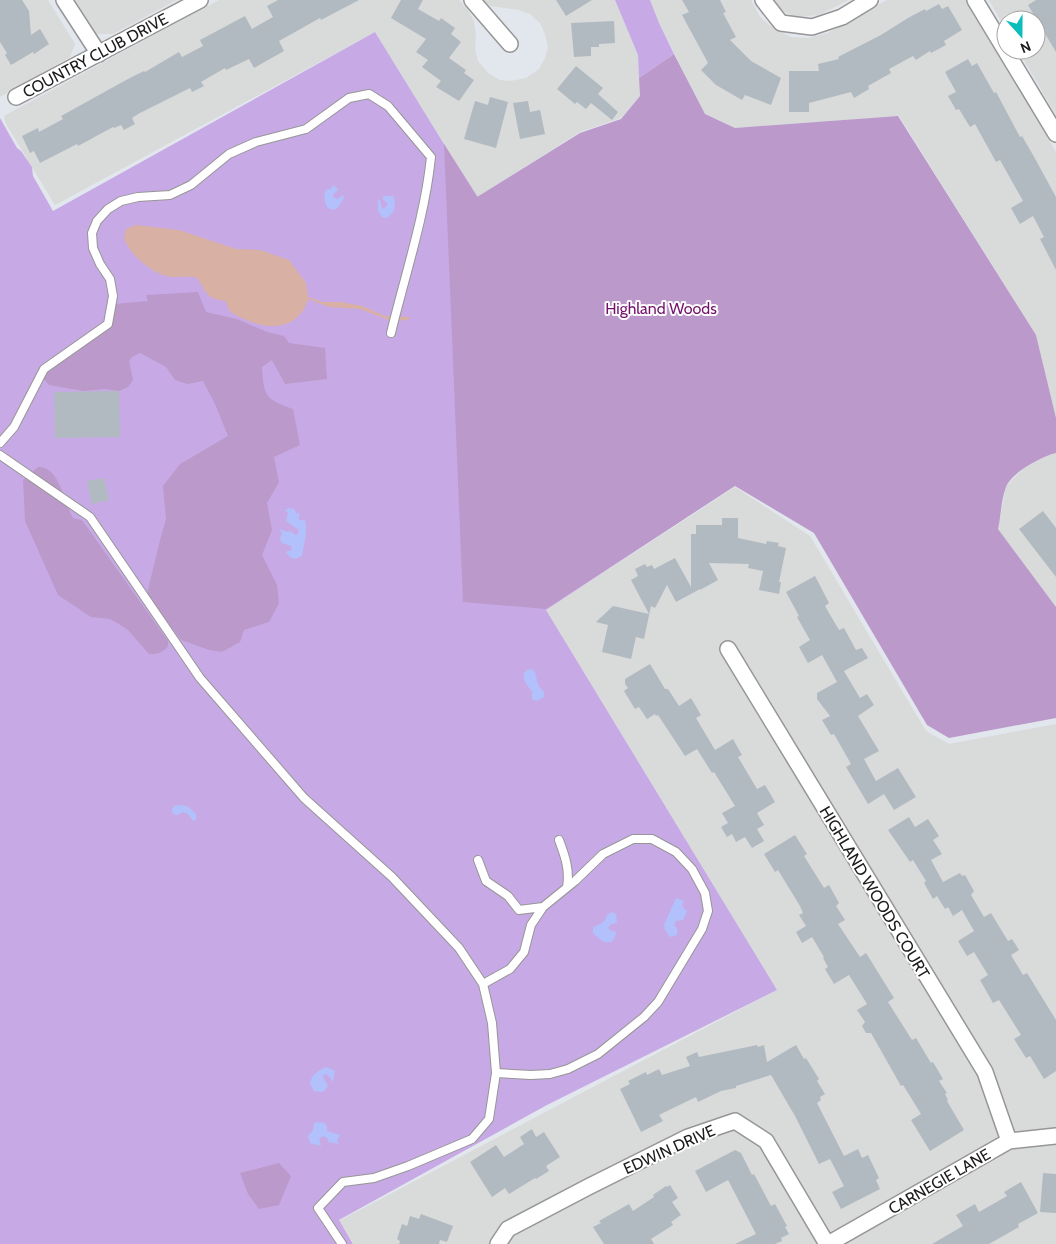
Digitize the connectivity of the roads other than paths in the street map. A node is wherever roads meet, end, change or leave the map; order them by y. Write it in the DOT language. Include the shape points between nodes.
graph roads {
  1 [pos="64,0"];
  2 [pos="200,0"];
  3 [pos="472,0"];
  4 [pos="763,0"];
  5 [pos="870,0"];
  6 [pos="975,0"];
  7 [pos="510,44"];
  8 [pos="98,54"];
  9 [pos="16,97"];
  10 [pos="1056,134"];
  11 [pos="391,333"];
  12 [pos="0,443"];
  13 [pos="0,454"];
  14 [pos="728,649"];
  15 [pos="559,840"];
  16 [pos="478,860"];
  17 [pos="567,887"];
  18 [pos="542,907"];
  19 [pos="483,984"];
  20 [pos="496,1074"];
  21 [pos="1056,1136"];
  22 [pos="1009,1141"];
  23 [pos="342,1244"];
  24 [pos="498,1244"];
  25 [pos="827,1244"];
  1 -- 8 [label="street"];
  2 -- 8 [label="street, COUNTRY CLUB DRIVE"];
  3 -- 7 [label="street"];
  4 -- 5 [label="street" via="781,23 812,26 842,18"];
  6 -- 10 [label="street"];
  8 -- 9 [label="street, COUNTRY CLUB DRIVE"];
  11 -- 12 [label="lane" via="431,157 388,106 369,94 349,98 306,129 256,142 229,154 191,185 170,195 138,197 108,208 92,233 93,248 110,279 114,296 108,324 44,369 14,427"];
  13 -- 19 [label="lane" via="90,517 200,678 304,798 392,876 459,948"];
  14 -- 22 [label="street, HIGHLAND WOODS COURT" via="985,1072"];
  15 -- 17 [label="lane" via="569,875"];
  16 -- 18 [label="lane" via="486,881 508,896 519,910"];
  17 -- 18 [label="lane"];
  17 -- 20 [label="lane" via="603,854 633,839 652,838 676,852 692,869 705,893 708,911 702,929 658,1002 598,1054 550,1074"];
  18 -- 19 [label="lane" via="531,925 524,952 510,969"];
  19 -- 20 [label="lane" via="492,1023"];
  20 -- 23 [label="lane" via="489,1119 472,1139 374,1178 343,1182 318,1208"];
  21 -- 22 [label="street, CARNEGIE LANE"];
  22 -- 25 [label="street, CARNEGIE LANE"];
  24 -- 25 [label="street, EDWIN DRIVE" via="508,1228 688,1137 734,1121 766,1141"];
}
